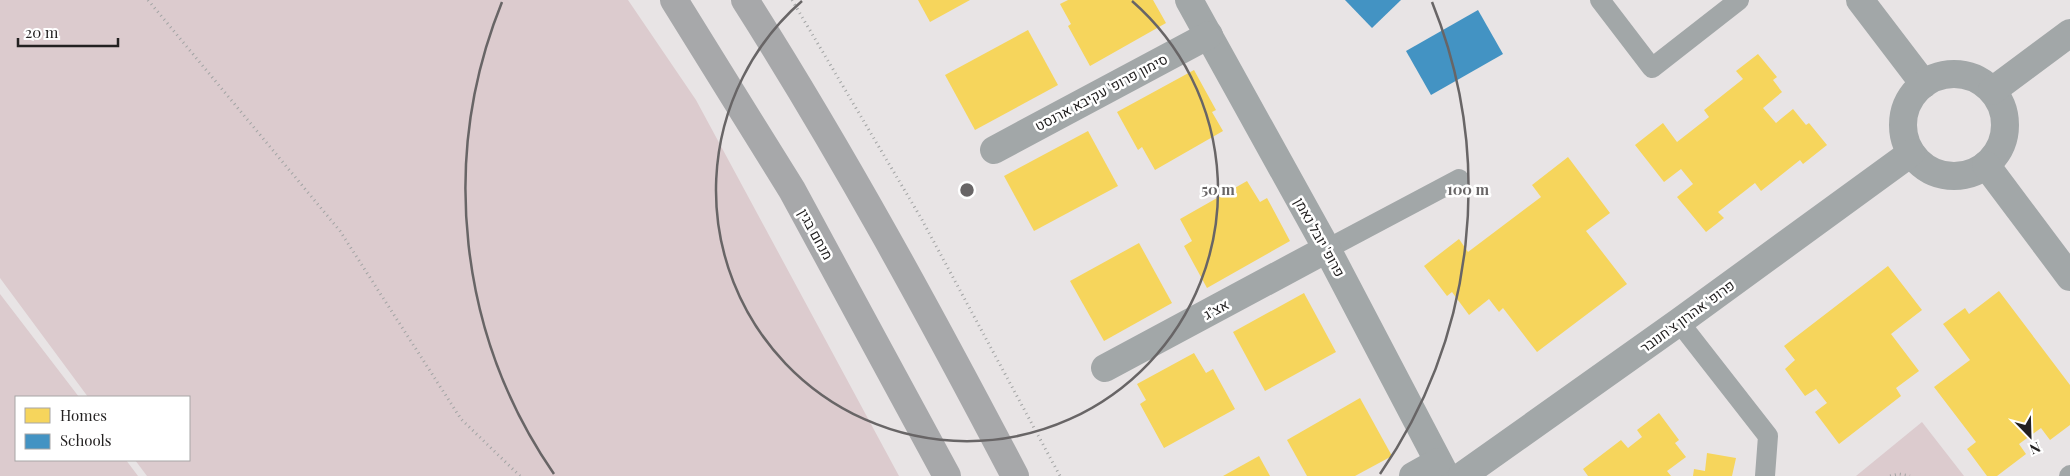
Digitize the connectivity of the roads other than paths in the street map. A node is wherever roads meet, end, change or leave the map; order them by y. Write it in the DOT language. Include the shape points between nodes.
graph roads {
  1 [pos="674,0"];
  2 [pos="745,0"];
  3 [pos="1189,0"];
  4 [pos="1600,0"];
  5 [pos="1739,0"];
  6 [pos="1860,0"];
  7 [pos="2070,32"];
  8 [pos="1208,35"];
  9 [pos="1924,84"];
  10 [pos="1992,91"];
  11 [pos="994,150"];
  12 [pos="1911,152"];
  13 [pos="1986,165"];
  14 [pos="1459,179"];
  15 [pos="1327,249"];
  16 [pos="2070,277"];
  17 [pos="1679,322"];
  18 [pos="1105,368"];
  19 [pos="1442,469"];
  20 [pos="947,476"];
  21 [pos="1015,476"];
  22 [pos="1413,476"];
  23 [pos="1462,476"];
  24 [pos="1765,476"];
  1 -- 20 [label="main road, מנחם בגין" via="792,190"];
  2 -- 21 [label="main road" via="848,169"];
  3 -- 8 [label="street, פרופ' יובל נאמן"];
  4 -- 5 [label="lane" via="1652,68"];
  6 -- 9 [label="street"];
  7 -- 10 [label="street"];
  8 -- 11 [label="street, סימון פרופ' עקיבא ארנסט"];
  8 -- 15 [label="street, פרופ' יובל נאמן"];
  9 -- 10 [label="street" via="1942,76 1958,74 1980,81"];
  9 -- 12 [label="street" via="1904,114 1903,129"];
  10 -- 13 [label="street" via="2002,106 2006,129 1998,151"];
  12 -- 13 [label="street" via="1928,170 1950,176 1966,175"];
  12 -- 17 [label="street, פרופ' אהרון צ'חנובר"];
  13 -- 16 [label="street"];
  14 -- 15 [label="lane"];
  15 -- 18 [label="street, אצ\"ג"];
  15 -- 19 [label="street, פרופ' יובל נאמן"];
  17 -- 23 [label="street, פרופ' אהרון צ'חנובר"];
  17 -- 24 [label="lane" via="1768,436"];
  19 -- 22 [label="street"];
}
